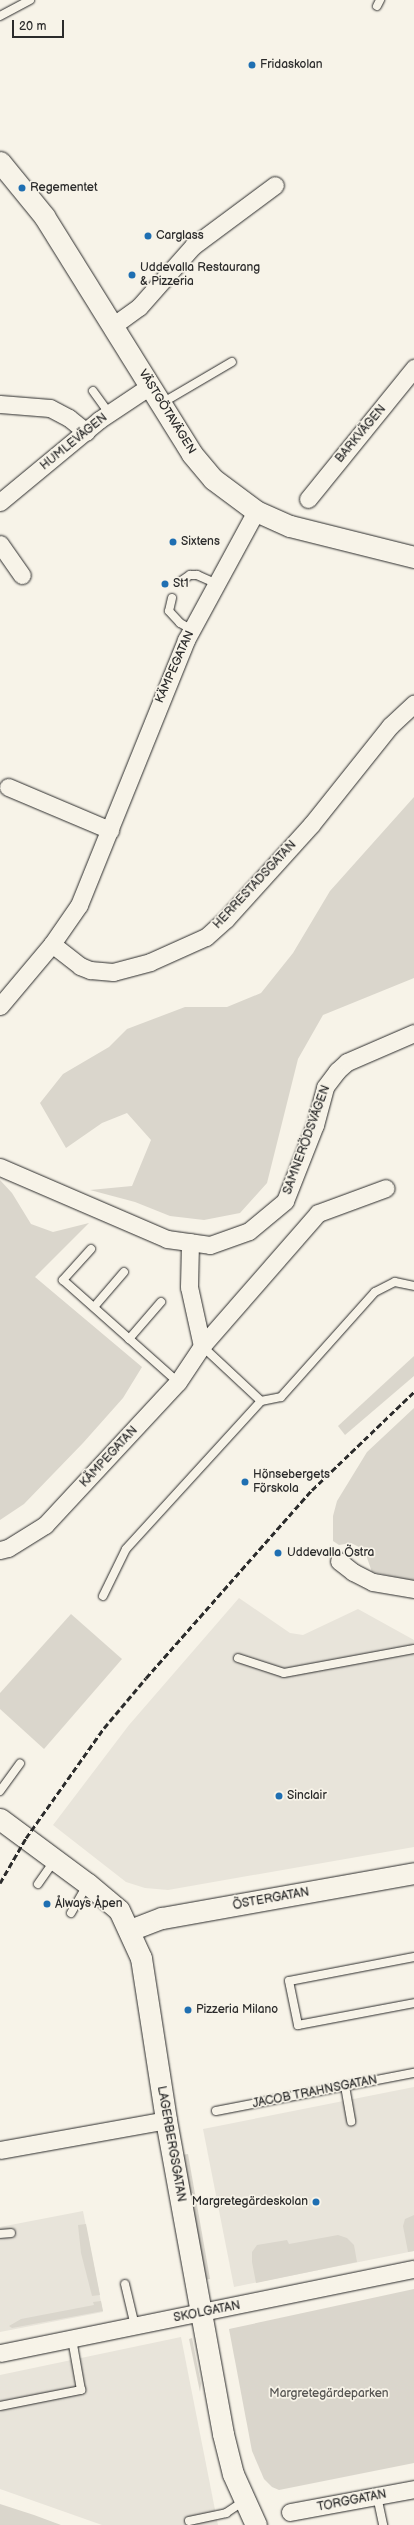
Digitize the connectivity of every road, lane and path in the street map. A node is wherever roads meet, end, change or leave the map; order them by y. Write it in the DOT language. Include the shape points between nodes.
graph roads {
  1 [pos="30,0"];
  2 [pos="0,16"];
  3 [pos="0,162"];
  4 [pos="275,185"];
  5 [pos="114,326"];
  6 [pos="232,362"];
  7 [pos="414,368"];
  8 [pos="150,386"];
  9 [pos="92,391"];
  10 [pos="0,404"];
  11 [pos="160,404"];
  12 [pos="109,414"];
  13 [pos="86,432"];
  14 [pos="308,499"];
  15 [pos="0,502"];
  16 [pos="256,511"];
  17 [pos="0,544"];
  18 [pos="414,557"];
  19 [pos="22,575"];
  20 [pos="181,581"];
  21 [pos="215,583"];
  22 [pos="172,598"];
  23 [pos="191,629"];
  24 [pos="414,704"];
  25 [pos="8,787"];
  26 [pos="110,830"];
  27 [pos="52,944"];
  28 [pos="0,1006"];
  29 [pos="414,1033"];
  30 [pos="0,1167"];
  31 [pos="386,1188"];
  32 [pos="190,1242"];
  33 [pos="91,1249"];
  34 [pos="124,1272"];
  35 [pos="414,1286"];
  36 [pos="161,1302"];
  37 [pos="94,1307"];
  38 [pos="129,1338"];
  39 [pos="202,1346"];
  40 [pos="178,1382"];
  41 [pos="261,1401"];
  42 [pos="0,1550"];
  43 [pos="339,1561"];
  44 [pos="414,1589"];
  45 [pos="103,1596"];
  46 [pos="414,1649"];
  47 [pos="238,1658"];
  48 [pos="20,1763"];
  49 [pos="0,1791"];
  50 [pos="0,1819"];
  51 [pos="55,1859"];
  52 [pos="414,1873"];
  53 [pos="38,1884"];
  54 [pos="88,1884"];
  55 [pos="71,1913"];
  56 [pos="130,1930"];
  57 [pos="414,1957"];
  58 [pos="414,2003"];
  59 [pos="414,2072"];
  60 [pos="344,2086"];
  61 [pos="216,2111"];
  62 [pos="166,2120"];
  63 [pos="351,2121"];
  64 [pos="0,2150"];
  65 [pos="11,2233"];
  66 [pos="0,2234"];
  67 [pos="414,2269"];
  68 [pos="125,2284"];
  69 [pos="201,2314"];
  70 [pos="135,2326"];
  71 [pos="72,2339"];
  72 [pos="0,2353"];
  73 [pos="0,2406"];
  74 [pos="414,2489"];
  75 [pos="377,2496"];
  76 [pos="244,2501"];
  77 [pos="290,2512"];
  78 [pos="188,2520"];
  79 [pos="256,2525"];
  80 [pos="383,2525"];
  1 -- 2 [label="lane"];
  3 -- 5 [label="street, VÄSTGÖTAVÄGEN" via="44,216"];
  4 -- 5 [label="street" via="193,246 139,307"];
  5 -- 8 [label="street, VÄSTGÖTAVÄGEN"];
  6 -- 11 [label="lane"];
  7 -- 14 [label="street, BARKVÄGEN"];
  8 -- 11 [label="street, VÄSTGÖTAVÄGEN"];
  8 -- 12 [label="street, HUMLEVÄGEN"];
  9 -- 12 [label="lane"];
  10 -- 13 [label="street" via="50,408 69,418"];
  11 -- 16 [label="street, VÄSTGÖTAVÄGEN" via="192,454 213,479"];
  12 -- 13 [label="street, HUMLEVÄGEN"];
  13 -- 15 [label="street, HUMLEVÄGEN"];
  16 -- 18 [label="street, VÄSTGÖTAVÄGEN" via="290,526"];
  16 -- 21 [label="street, KÄMPEGATAN" via="240,544"];
  17 -- 19 [label="street"];
  20 -- 21 [label="lane" via="190,574 197,574"];
  21 -- 23 [label="street, KÄMPEGATAN"];
  22 -- 23 [label="lane" via="169,611 176,620"];
  23 -- 26 [label="street, KÄMPEGATAN" via="162,695"];
  24 -- 27 [label="street, HERRESTADSGATAN" via="390,726 306,831 226,918 206,936 150,962 114,972 90,970 80,966"];
  25 -- 26 [label="street"];
  26 -- 27 [label="street, KÄMPEGATAN" via="79,905"];
  27 -- 28 [label="street, KÄMPEGATAN"];
  29 -- 32 [label="street, SAMNERÖDSVÄGEN" via="347,1062 329,1079 285,1201 249,1231 210,1245"];
  30 -- 32 [label="street, SAMNERÖDSVÄGEN" via="167,1238"];
  31 -- 39 [label="street, KÄMPEGATAN" via="318,1213"];
  32 -- 39 [label="street" via="189,1287"];
  33 -- 37 [label="lane" via="63,1280"];
  34 -- 37 [label="lane"];
  35 -- 41 [label="lane" via="395,1282 375,1292 281,1397"];
  36 -- 38 [label="lane"];
  37 -- 38 [label="lane"];
  38 -- 40 [label="lane"];
  39 -- 40 [label="street, KÄMPEGATAN"];
  39 -- 41 [label="lane"];
  40 -- 42 [label="street, KÄMPEGATAN" via="45,1525 8,1548"];
  41 -- 45 [label="lane" via="126,1549"];
  43 -- 44 [label="street" via="353,1572 373,1582"];
  46 -- 47 [label="lane" via="284,1673"];
  48 -- 49 [label="lane"];
  50 -- 51 [label="street, LAGERBERGSGATAN"];
  51 -- 53 [label="lane"];
  51 -- 54 [label="street, LAGERBERGSGATAN"];
  52 -- 56 [label="street, ÖSTERGATAN" via="162,1918"];
  54 -- 55 [label="lane"];
  54 -- 56 [label="street, LAGERBERGSGATAN" via="119,1910"];
  56 -- 62 [label="street, LAGERBERGSGATAN" via="141,1958 146,1983"];
  57 -- 58 [label="lane" via="290,1981 298,2025"];
  59 -- 60 [label="lane, JACOB TRAHNSGATAN"];
  60 -- 61 [label="lane, JACOB TRAHNSGATAN"];
  60 -- 63 [label="lane"];
  62 -- 64 [label="street"];
  62 -- 69 [label="street, LAGERBERGSGATAN"];
  65 -- 66 [label="lane"];
  67 -- 69 [label="street, SKOLGATAN"];
  68 -- 70 [label="lane"];
  69 -- 70 [label="street, SKOLGATAN"];
  69 -- 76 [label="street, LAGERBERGSGATAN" via="223,2434 233,2474"];
  70 -- 71 [label="street, SKOLGATAN"];
  71 -- 72 [label="street, SKOLGATAN"];
  71 -- 73 [label="lane" via="81,2390"];
  74 -- 75 [label="street, TORGGATAN"];
  75 -- 77 [label="street, TORGGATAN"];
  75 -- 80 [label="lane"];
  76 -- 78 [label="lane" via="226,2513"];
  76 -- 79 [label="street, LAGERBERGSGATAN"];
}
